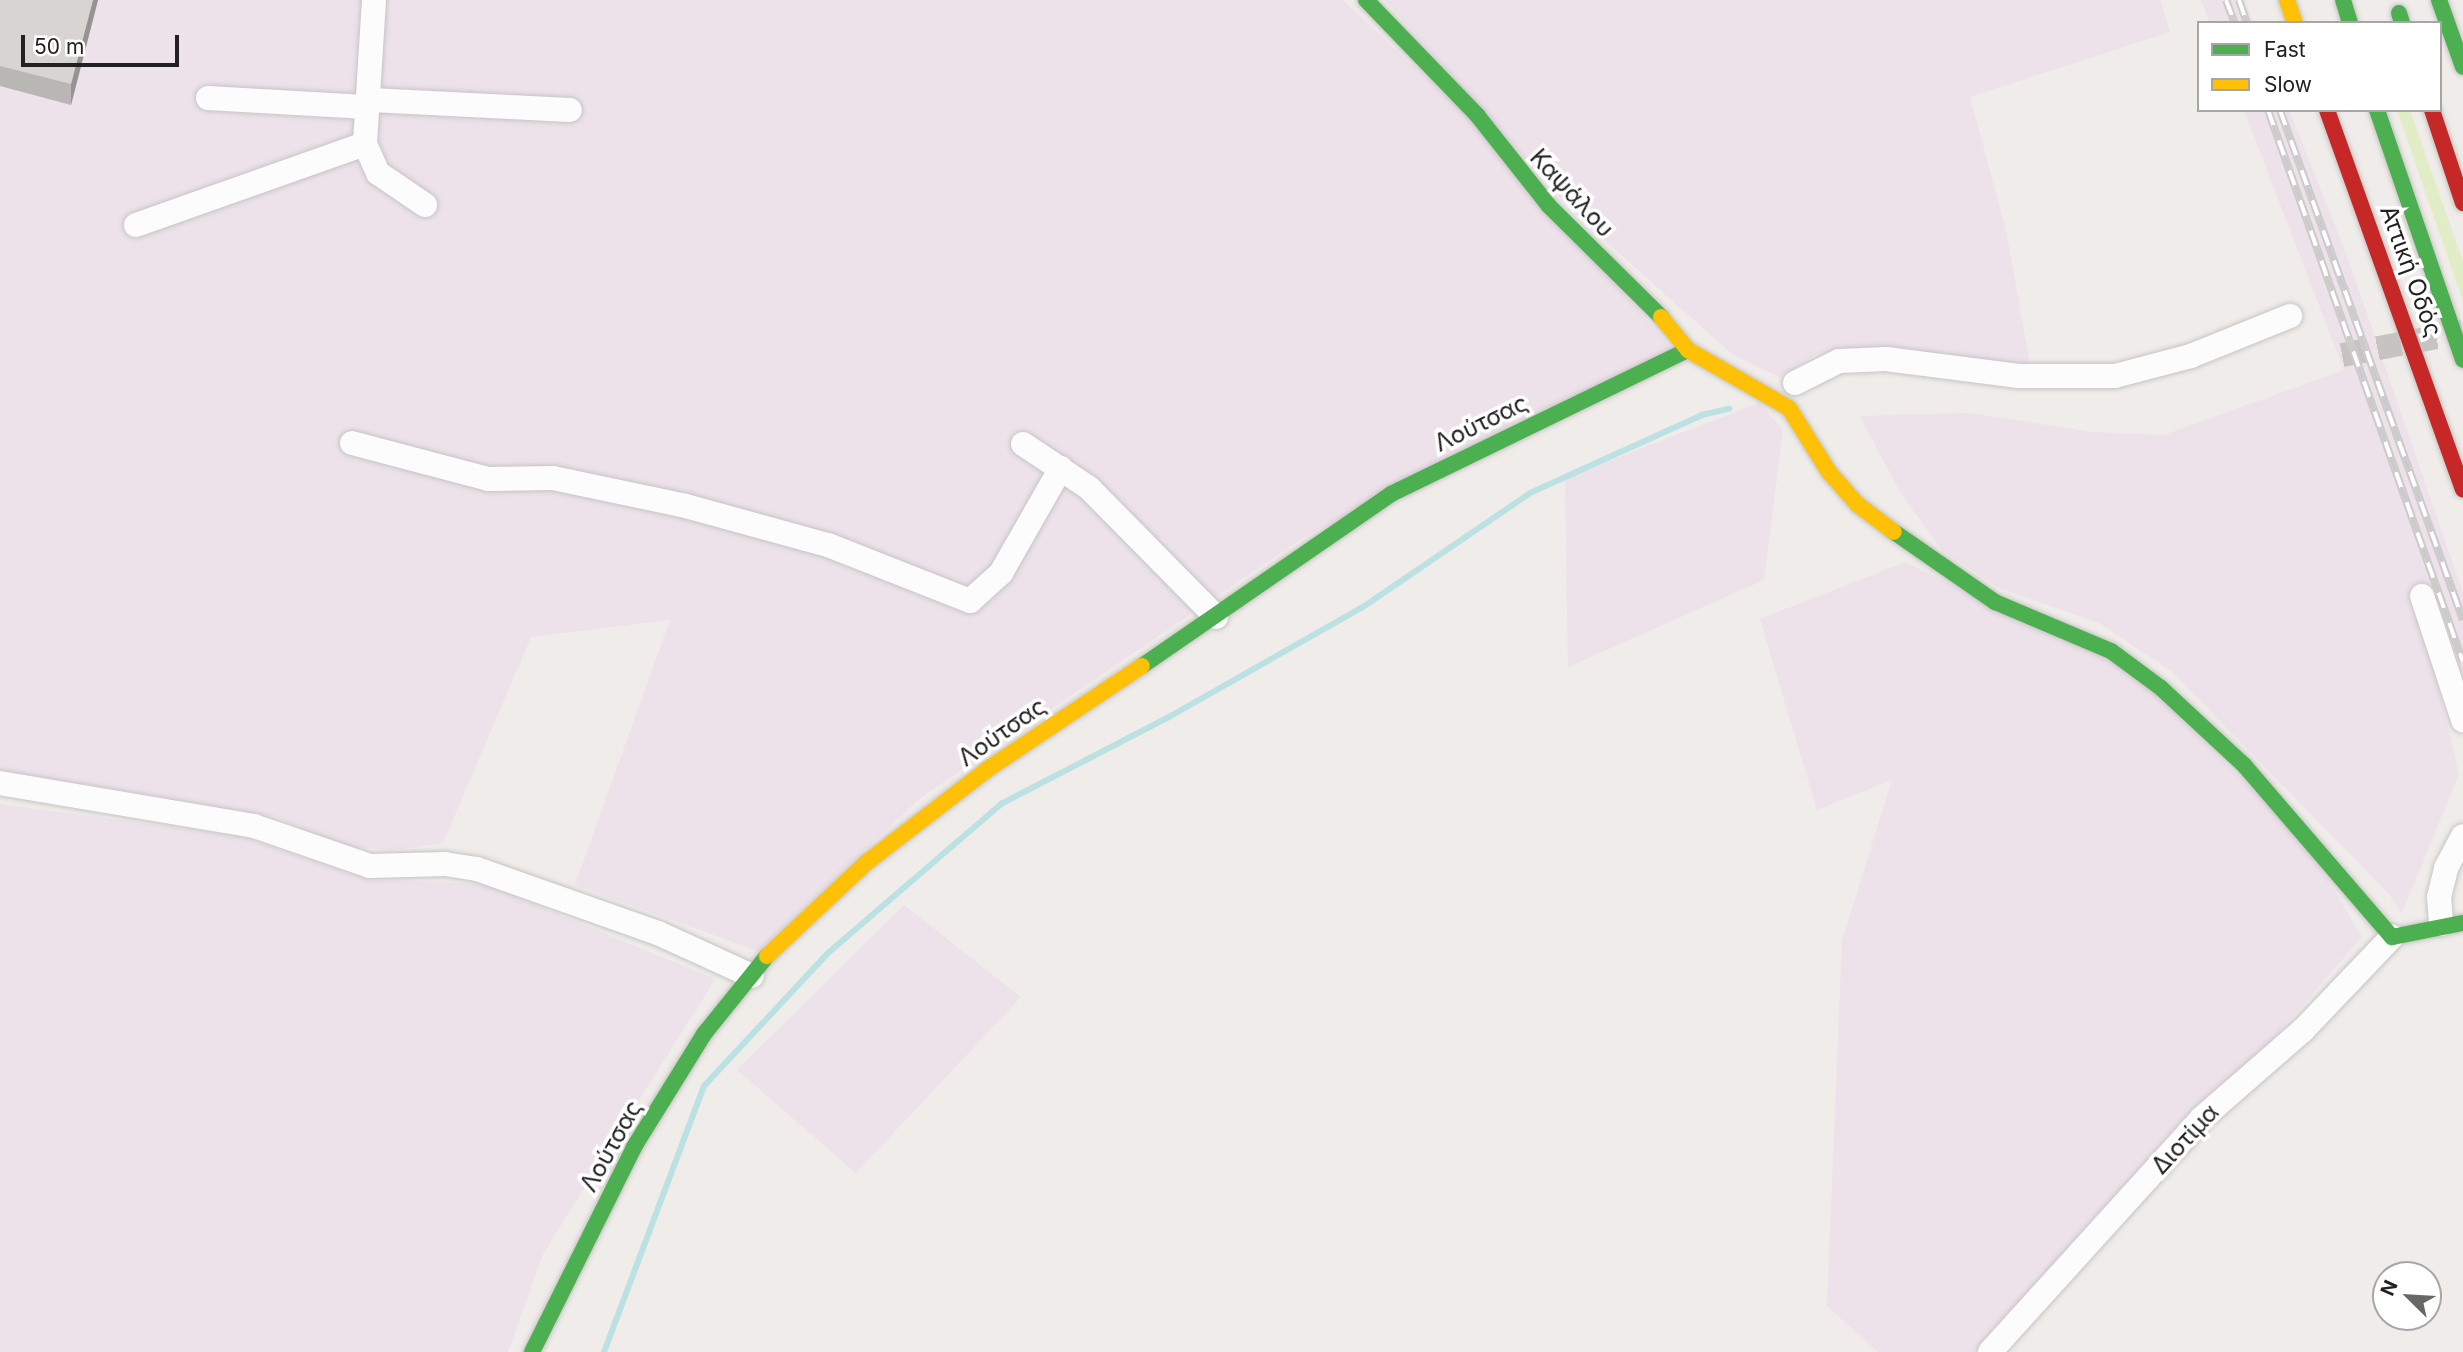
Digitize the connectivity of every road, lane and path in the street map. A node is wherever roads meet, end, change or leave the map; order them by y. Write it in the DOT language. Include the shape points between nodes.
graph roads {
  1 [pos="374,0"];
  2 [pos="1366,0"];
  3 [pos="2287,0"];
  4 [pos="2343,0"];
  5 [pos="2439,0"];
  6 [pos="2294,21"];
  7 [pos="2349,21"];
  8 [pos="2463,67"];
  9 [pos="208,98"];
  10 [pos="368,104"];
  11 [pos="570,110"];
  12 [pos="2328,112"];
  13 [pos="2378,112"];
  14 [pos="2433,112"];
  15 [pos="365,144"];
  16 [pos="2463,203"];
  17 [pos="425,205"];
  18 [pos="136,225"];
  19 [pos="2291,316"];
  20 [pos="1688,350"];
  21 [pos="2463,360"];
  22 [pos="1795,383"];
  23 [pos="352,443"];
  24 [pos="1023,444"];
  25 [pos="1061,468"];
  26 [pos="2463,489"];
  27 [pos="2422,596"];
  28 [pos="1216,617"];
  29 [pos="2463,720"];
  30 [pos="0,783"];
  31 [pos="2463,836"];
  32 [pos="2452,924"];
  33 [pos="2392,937"];
  34 [pos="752,976"];
  35 [pos="532,1352"];
  36 [pos="1990,1352"];
  1 -- 10 [label="street"];
  2 -- 20 [label="main road, Καψάλου" via="1477,115 1549,206 1642,295"];
  3 -- 6 [label="main road"];
  4 -- 7 [label="main road"];
  5 -- 8 [label="main road"];
  9 -- 10 [label="street"];
  10 -- 11 [label="street"];
  10 -- 15 [label="street"];
  12 -- 26 [label="main road, Αττική Οδός"];
  13 -- 21 [label="main road"];
  14 -- 16 [label="main road"];
  15 -- 17 [label="street" via="378,173"];
  15 -- 18 [label="street"];
  19 -- 22 [label="street" via="2191,356 2115,376 2019,376 1886,359 1839,361"];
  20 -- 28 [label="main road, Λούτσας" via="1391,494"];
  20 -- 33 [label="main road, Καψάλου" via="1789,408 1829,472 1857,504 1903,540 1995,602 2112,651 2161,688 2244,765"];
  23 -- 25 [label="street" via="488,478 565,479 685,506 828,545 970,601 1001,573"];
  24 -- 25 [label="street"];
  25 -- 28 [label="street" via="1088,488"];
  27 -- 29 [label="street"];
  28 -- 34 [label="main road, Λούτσας" via="927,813 778,943"];
  30 -- 34 [label="street" via="254,826 370,866 445,864 477,869 658,933"];
  31 -- 32 [label="street" via="2446,868 2439,897"];
  32 -- 33 [label="main road"];
  33 -- 36 [label="street, Διοτίμα" via="2303,1030 2201,1119"];
  34 -- 35 [label="main road, Λούτσας" via="724,1004 634,1146"];
}
